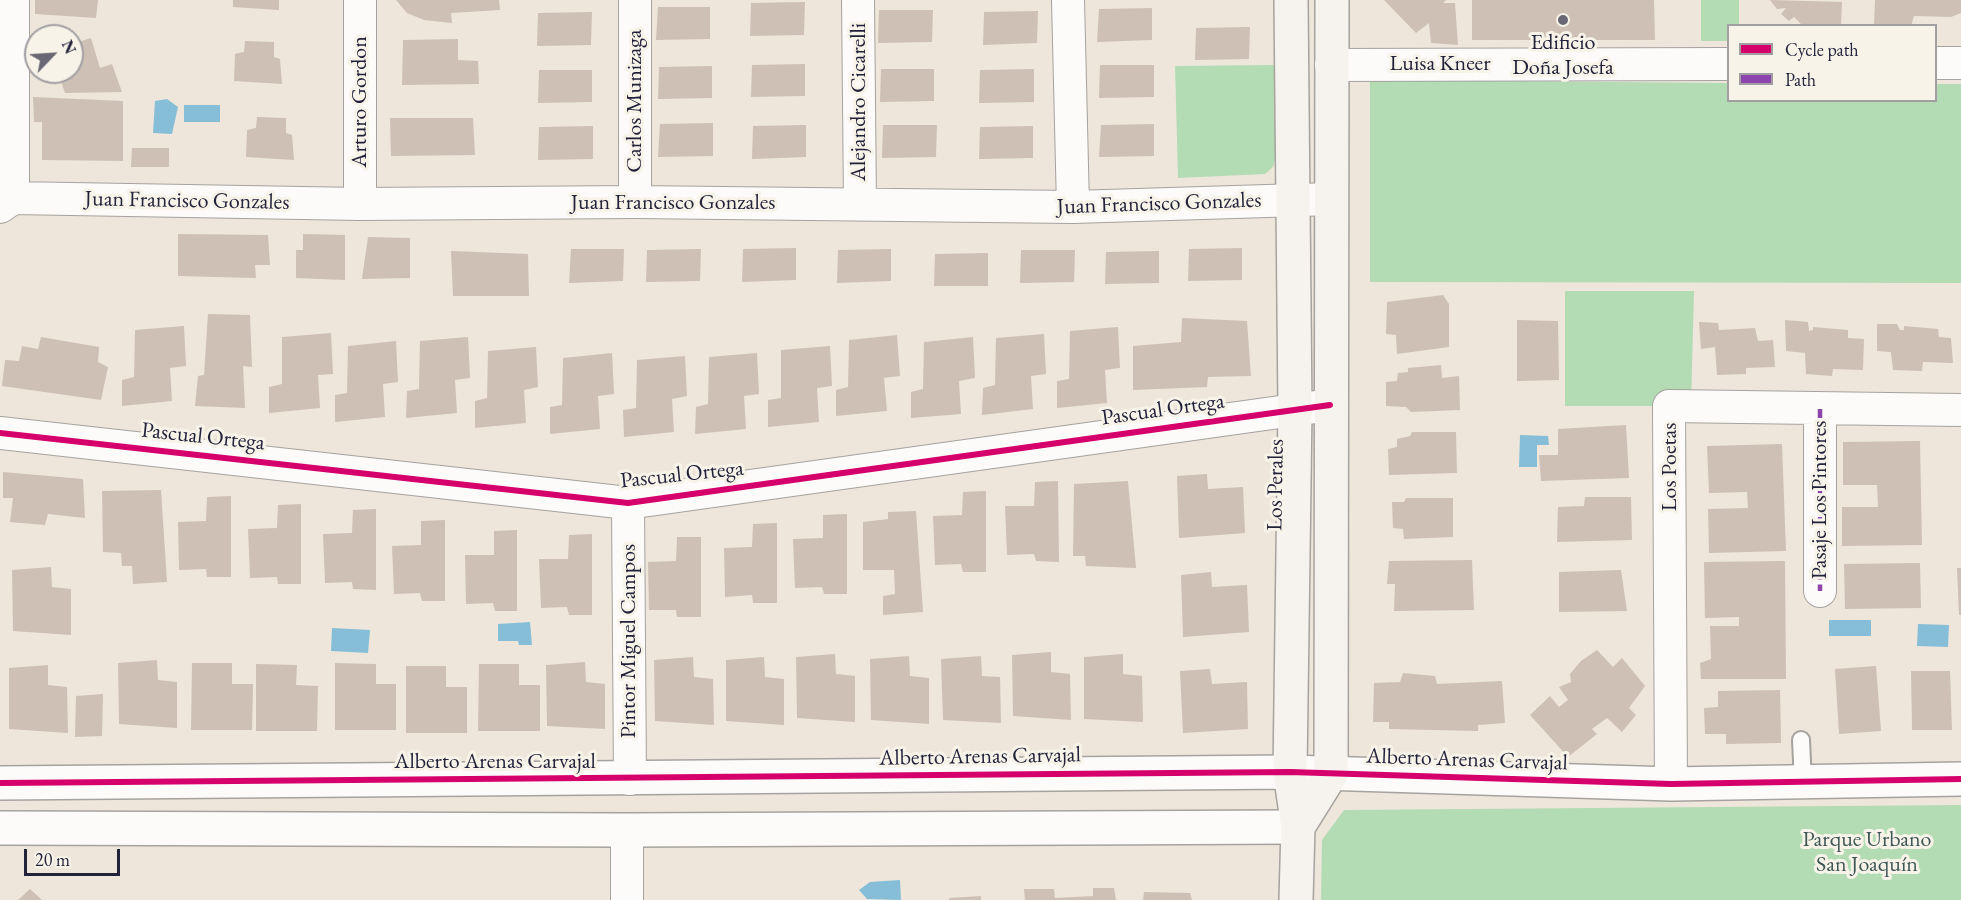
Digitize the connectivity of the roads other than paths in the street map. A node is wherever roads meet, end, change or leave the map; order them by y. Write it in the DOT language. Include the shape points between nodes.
graph roads {
  1 [pos="13,0"];
  2 [pos="360,0"];
  3 [pos="635,0"];
  4 [pos="858,0"];
  5 [pos="1068,0"];
  6 [pos="1291,0"];
  7 [pos="1332,0"];
  8 [pos="1937,63"];
  9 [pos="1961,63"];
  10 [pos="1331,64"];
  11 [pos="1727,64"];
  12 [pos="1332,199"];
  13 [pos="1292,201"];
  14 [pos="635,202"];
  15 [pos="7,203"];
  16 [pos="360,204"];
  17 [pos="860,204"];
  18 [pos="1073,207"];
  19 [pos="1330,405"];
  20 [pos="1820,409"];
  21 [pos="1295,410"];
  22 [pos="1961,410"];
  23 [pos="0,433"];
  24 [pos="628,503"];
  25 [pos="1820,591"];
  26 [pos="1801,740"];
  27 [pos="1290,772"];
  28 [pos="1331,774"];
  29 [pos="630,779"];
  30 [pos="1961,779"];
  31 [pos="0,783"];
  32 [pos="1803,783"];
  33 [pos="1671,784"];
  34 [pos="1298,826"];
  35 [pos="0,828"];
  36 [pos="627,830"];
  37 [pos="627,900"];
  38 [pos="1296,900"];
  1 -- 15 [label="street"];
  2 -- 16 [label="street, Arturo Gordon"];
  3 -- 14 [label="street, Carlos Munizaga"];
  4 -- 17 [label="street, Alejandro Cicarelli"];
  5 -- 18 [label="street"];
  6 -- 13 [label="main road, Los Perales"];
  7 -- 10 [label="main road"];
  8 -- 9 [label="street"];
  10 -- 11 [label="street, Luisa Kneer"];
  10 -- 12 [label="main road"];
  12 -- 13 [label="street, Juan Francisco Gonzales"];
  12 -- 19 [label="main road"];
  13 -- 18 [label="street, Juan Francisco Gonzales"];
  13 -- 21 [label="main road, Los Perales"];
  14 -- 16 [label="street, Juan Francisco Gonzales"];
  14 -- 17 [label="street, Juan Francisco Gonzales"];
  15 -- 16 [label="street, Juan Francisco Gonzales"];
  17 -- 18 [label="street, Juan Francisco Gonzales"];
  19 -- 21 [label="street, Pascual Ortega"];
  19 -- 28 [label="main road"];
  20 -- 22 [label="street, Los Poetas"];
  20 -- 25 [label="street, Pasaje Los Pintores"];
  20 -- 33 [label="street, Los Poetas" via="1670,406"];
  21 -- 24 [label="street, Pascual Ortega"];
  21 -- 27 [label="main road, Los Perales"];
  23 -- 24 [label="street, Pascual Ortega"];
  24 -- 29 [label="street, Pintor Miguel Campos"];
  26 -- 32 [label="lane"];
  27 -- 28 [label="street, Alberto Arenas Carvajal"];
  27 -- 29 [label="street, Alberto Arenas Carvajal"];
  27 -- 34 [label="main road, Los Perales"];
  28 -- 33 [label="street, Alberto Arenas Carvajal"];
  28 -- 34 [label="main road"];
  29 -- 31 [label="street, Alberto Arenas Carvajal"];
  30 -- 32 [label="street, Alberto Arenas Carvajal"];
  32 -- 33 [label="street, Alberto Arenas Carvajal"];
  34 -- 36 [label="street"];
  34 -- 38 [label="main road, Los Perales"];
  35 -- 36 [label="street"];
  36 -- 37 [label="street"];
}
